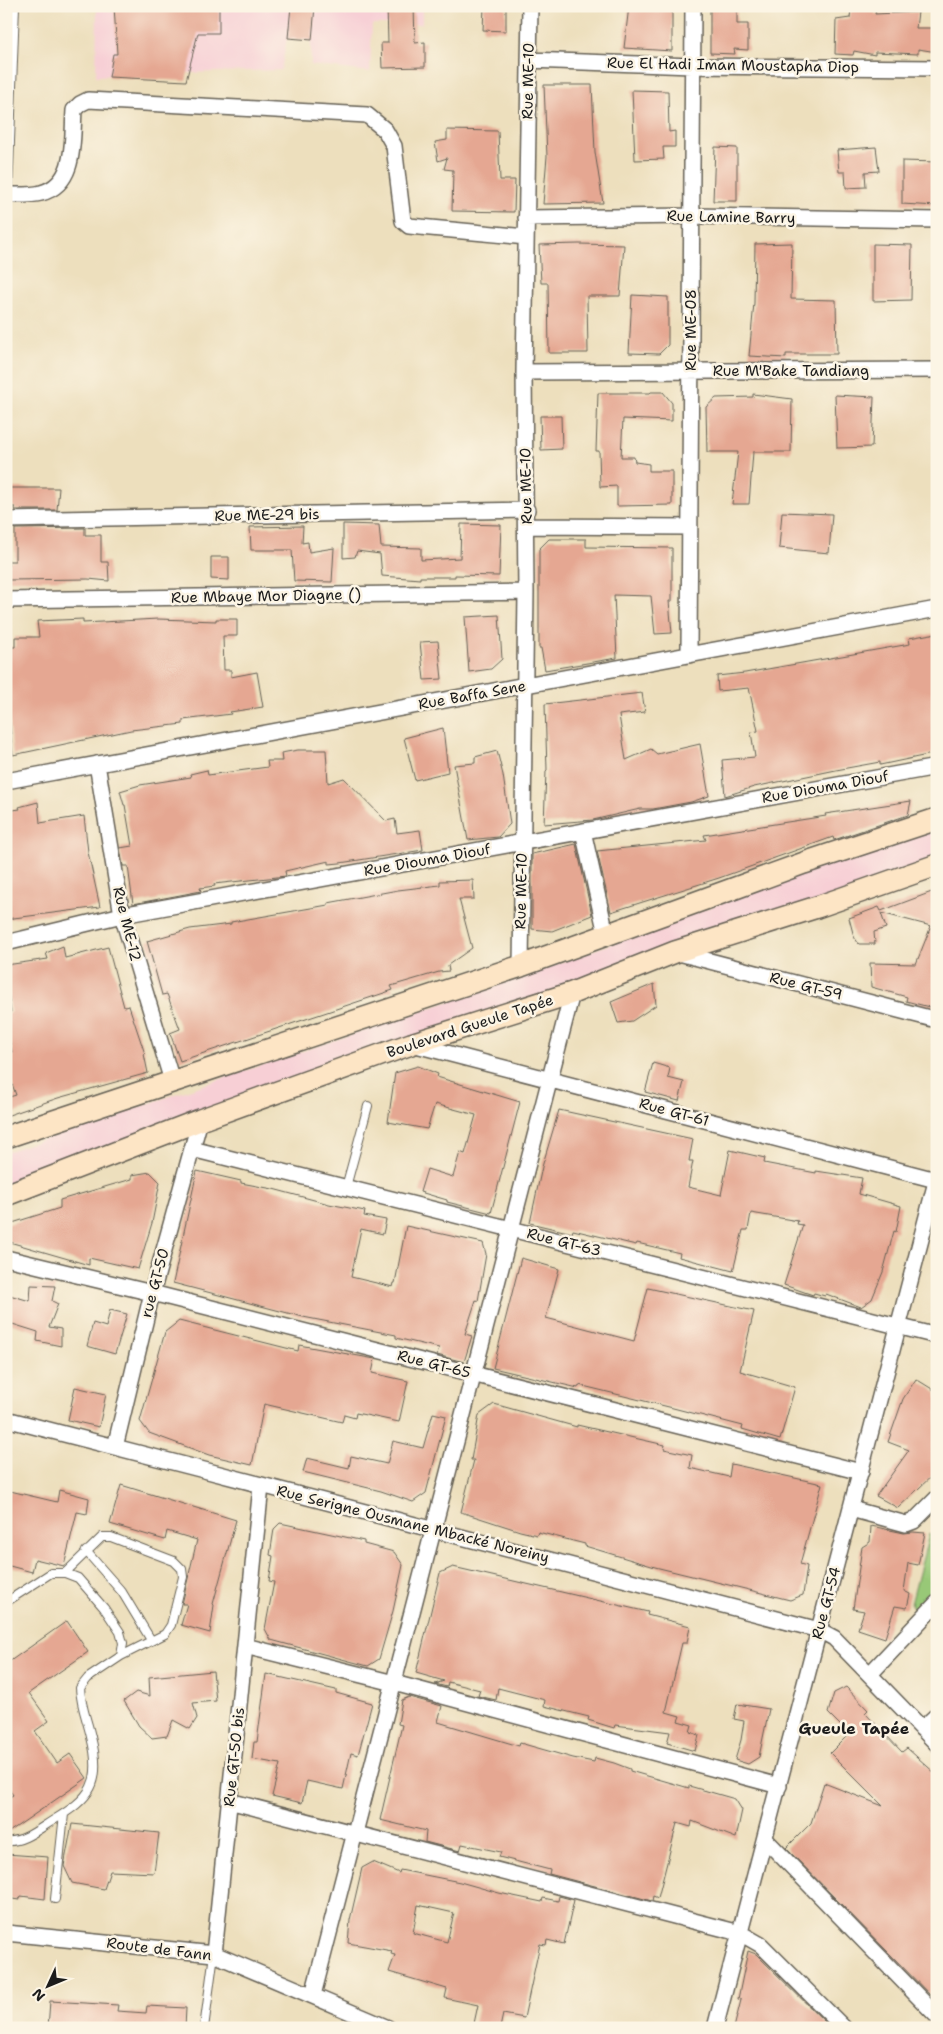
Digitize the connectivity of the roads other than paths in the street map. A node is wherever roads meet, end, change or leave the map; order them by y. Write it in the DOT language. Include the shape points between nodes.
graph roads {
  1 [pos="15,6"];
  2 [pos="530,6"];
  3 [pos="693,6"];
  4 [pos="529,60"];
  5 [pos="692,66"];
  6 [pos="937,68"];
  7 [pos="7,195"];
  8 [pos="691,216"];
  9 [pos="526,218"];
  10 [pos="937,220"];
  11 [pos="526,237"];
  12 [pos="937,370"];
  13 [pos="524,372"];
  14 [pos="690,372"];
  15 [pos="527,510"];
  16 [pos="6,520"];
  17 [pos="527,526"];
  18 [pos="690,527"];
  19 [pos="526,592"];
  20 [pos="6,600"];
  21 [pos="937,609"];
  22 [pos="689,655"];
  23 [pos="525,685"];
  24 [pos="97,764"];
  25 [pos="937,766"];
  26 [pos="6,781"];
  27 [pos="937,819"];
  28 [pos="583,831"];
  29 [pos="522,842"];
  30 [pos="937,865"];
  31 [pos="122,916"];
  32 [pos="606,934"];
  33 [pos="6,943"];
  34 [pos="675,952"];
  35 [pos="521,966"];
  36 [pos="572,993"];
  37 [pos="937,1020"];
  38 [pos="411,1044"];
  39 [pos="550,1080"];
  40 [pos="172,1081"];
  41 [pos="368,1106"];
  42 [pos="200,1120"];
  43 [pos="6,1137"];
  44 [pos="192,1149"];
  45 [pos="936,1179"];
  46 [pos="346,1187"];
  47 [pos="6,1195"];
  48 [pos="511,1229"];
  49 [pos="6,1258"];
  50 [pos="152,1293"];
  51 [pos="898,1326"];
  52 [pos="937,1336"];
  53 [pos="474,1374"];
  54 [pos="6,1419"];
  55 [pos="115,1447"];
  56 [pos="861,1472"];
  57 [pos="261,1486"];
  58 [pos="937,1498"];
  59 [pos="851,1509"];
  60 [pos="434,1528"];
  61 [pos="86,1551"];
  62 [pos="66,1573"];
  63 [pos="6,1602"];
  64 [pos="937,1603"];
  65 [pos="819,1630"];
  66 [pos="151,1640"];
  67 [pos="245,1646"];
  68 [pos="121,1656"];
  69 [pos="870,1674"];
  70 [pos="394,1683"];
  71 [pos="937,1715"];
  72 [pos="922,1729"];
  73 [pos="937,1744"];
  74 [pos="779,1786"];
  75 [pos="229,1801"];
  76 [pos="64,1814"];
  77 [pos="355,1833"];
  78 [pos="764,1839"];
  79 [pos="6,1841"];
  80 [pos="54,1899"];
  81 [pos="6,1933"];
  82 [pos="740,1933"];
  83 [pos="214,1954"];
  84 [pos="313,1994"];
  85 [pos="937,2016"];
  86 [pos="204,2028"];
  87 [pos="388,2028"];
  88 [pos="715,2028"];
  89 [pos="844,2028"];
  1 -- 7 [label="lane"];
  2 -- 4 [label="street, Rue ME-10"];
  3 -- 5 [label="street, Rue ME-08"];
  4 -- 5 [label="street, Rue El Hadi Iman Moustapha Diop"];
  4 -- 9 [label="street, Rue ME-10"];
  5 -- 6 [label="street, Rue El Hadi Iman Moustapha Diop"];
  5 -- 8 [label="street, Rue ME-08"];
  7 -- 11 [label="street" via="41,194 63,179 70,165 74,110 88,100 367,115 385,130 394,146 403,220 409,226"];
  8 -- 9 [label="street, Rue Lamine Barry"];
  8 -- 10 [label="street, Rue Lamine Barry"];
  8 -- 14 [label="street, Rue ME-08"];
  9 -- 11 [label="street, Rue ME-10"];
  11 -- 13 [label="street, Rue ME-10"];
  12 -- 14 [label="street, Rue M'Bake Tandiang"];
  13 -- 14 [label="street, Rue M'Bake Tandiang"];
  13 -- 15 [label="street, Rue ME-10"];
  14 -- 18 [label="street, Rue ME-08"];
  15 -- 16 [label="street, Rue ME-29 bis"];
  15 -- 17 [label="street, Rue ME-10"];
  17 -- 18 [label="street"];
  17 -- 19 [label="street, Rue ME-10"];
  18 -- 22 [label="street, Rue ME-08"];
  19 -- 20 [label="street, Rue Mbaye Mor Diagne ()"];
  19 -- 23 [label="street, Rue ME-10"];
  21 -- 22 [label="street, Rue Baffa Sene"];
  22 -- 23 [label="street, Rue Baffa Sene"];
  23 -- 24 [label="street, Rue Baffa Sene"];
  23 -- 29 [label="street, Rue ME-10"];
  24 -- 26 [label="street, Rue Baffa Sene"];
  24 -- 31 [label="street, Rue ME-12"];
  25 -- 28 [label="street, Rue Diouma Diouf"];
  27 -- 32 [label="street"];
  28 -- 29 [label="street, Rue Diouma Diouf"];
  28 -- 32 [label="street"];
  29 -- 31 [label="street, Rue Diouma Diouf"];
  29 -- 35 [label="street, Rue ME-10"];
  30 -- 34 [label="street, Boulevard Gueule Tapée"];
  31 -- 33 [label="street, Rue Diouma Diouf"];
  31 -- 40 [label="street, Rue ME-12"];
  32 -- 35 [label="street"];
  34 -- 36 [label="street, Boulevard Gueule Tapée"];
  34 -- 37 [label="street, Rue GT-59"];
  35 -- 40 [label="street"];
  36 -- 38 [label="street, Boulevard Gueule Tapée"];
  36 -- 39 [label="street"];
  38 -- 39 [label="street, Rue GT-61"];
  38 -- 42 [label="street, Boulevard Gueule Tapée"];
  39 -- 45 [label="street, Rue GT-61"];
  39 -- 48 [label="street"];
  40 -- 43 [label="street"];
  41 -- 46 [label="lane"];
  42 -- 44 [label="street, rue GT-50"];
  42 -- 47 [label="street, Boulevard Gueule Tapée"];
  44 -- 46 [label="street, Rue GT-63"];
  44 -- 50 [label="street, rue GT-50"];
  45 -- 51 [label="street, Rue GT-54"];
  46 -- 48 [label="street, Rue GT-63"];
  48 -- 51 [label="street, Rue GT-63"];
  48 -- 53 [label="street"];
  49 -- 50 [label="street, Rue GT-65"];
  50 -- 53 [label="street, Rue GT-65"];
  50 -- 55 [label="street, rue GT-50"];
  51 -- 52 [label="street, Rue GT-63"];
  51 -- 56 [label="street, Rue GT-54"];
  53 -- 56 [label="street, Rue GT-65"];
  53 -- 60 [label="street"];
  54 -- 55 [label="street, Rue Serigne Ousmane Mbacké Noreiny"];
  55 -- 57 [label="street, Rue Serigne Ousmane Mbacké Noreiny"];
  56 -- 59 [label="street, Rue GT-54"];
  57 -- 60 [label="street, Rue Serigne Ousmane Mbacké Noreiny"];
  57 -- 67 [label="street, Rue GT-50 bis"];
  58 -- 59 [label="street" via="914,1521 906,1524"];
  59 -- 65 [label="street, Rue GT-54"];
  60 -- 65 [label="street, Rue Serigne Ousmane Mbacké Noreiny"];
  60 -- 70 [label="street"];
  61 -- 62 [label="lane"];
  61 -- 66 [label="lane" via="122,1592"];
  61 -- 66 [label="lane" via="102,1537 111,1537 174,1562 182,1569 183,1577 171,1624 165,1634"];
  62 -- 63 [label="lane" via="51,1573"];
  62 -- 68 [label="lane" via="78,1578 120,1632 123,1643"];
  64 -- 69 [label="street"];
  65 -- 69 [label="street, Rue Serigne Ousmane Mbacké Noreiny" via="834,1638"];
  65 -- 74 [label="street, Rue GT-54"];
  66 -- 68 [label="lane"];
  67 -- 70 [label="street"];
  67 -- 75 [label="street, Rue GT-50 bis"];
  68 -- 76 [label="lane" via="88,1678 80,1688 80,1704 93,1744 96,1777 90,1792"];
  69 -- 72 [label="street, Rue Serigne Ousmane Mbacké Noreiny"];
  70 -- 74 [label="street"];
  70 -- 77 [label="street"];
  71 -- 72 [label="street"];
  72 -- 73 [label="street, Rue Serigne Ousmane Mbacké Noreiny"];
  74 -- 78 [label="street, Rue GT-54"];
  75 -- 77 [label="street"];
  75 -- 83 [label="street, Rue GT-50 bis"];
  76 -- 79 [label="lane" via="23,1838"];
  76 -- 80 [label="lane"];
  77 -- 82 [label="street"];
  77 -- 84 [label="street"];
  78 -- 82 [label="street, Rue GT-54"];
  78 -- 85 [label="street"];
  81 -- 83 [label="street, Route de Fann"];
  82 -- 88 [label="street, Rue GT-54"];
  82 -- 89 [label="street" via="762,1945"];
  83 -- 84 [label="street, Route de Fann"];
  83 -- 86 [label="lane, Rue GT-50 bis"];
  84 -- 87 [label="street, Route de Fann"];
}
